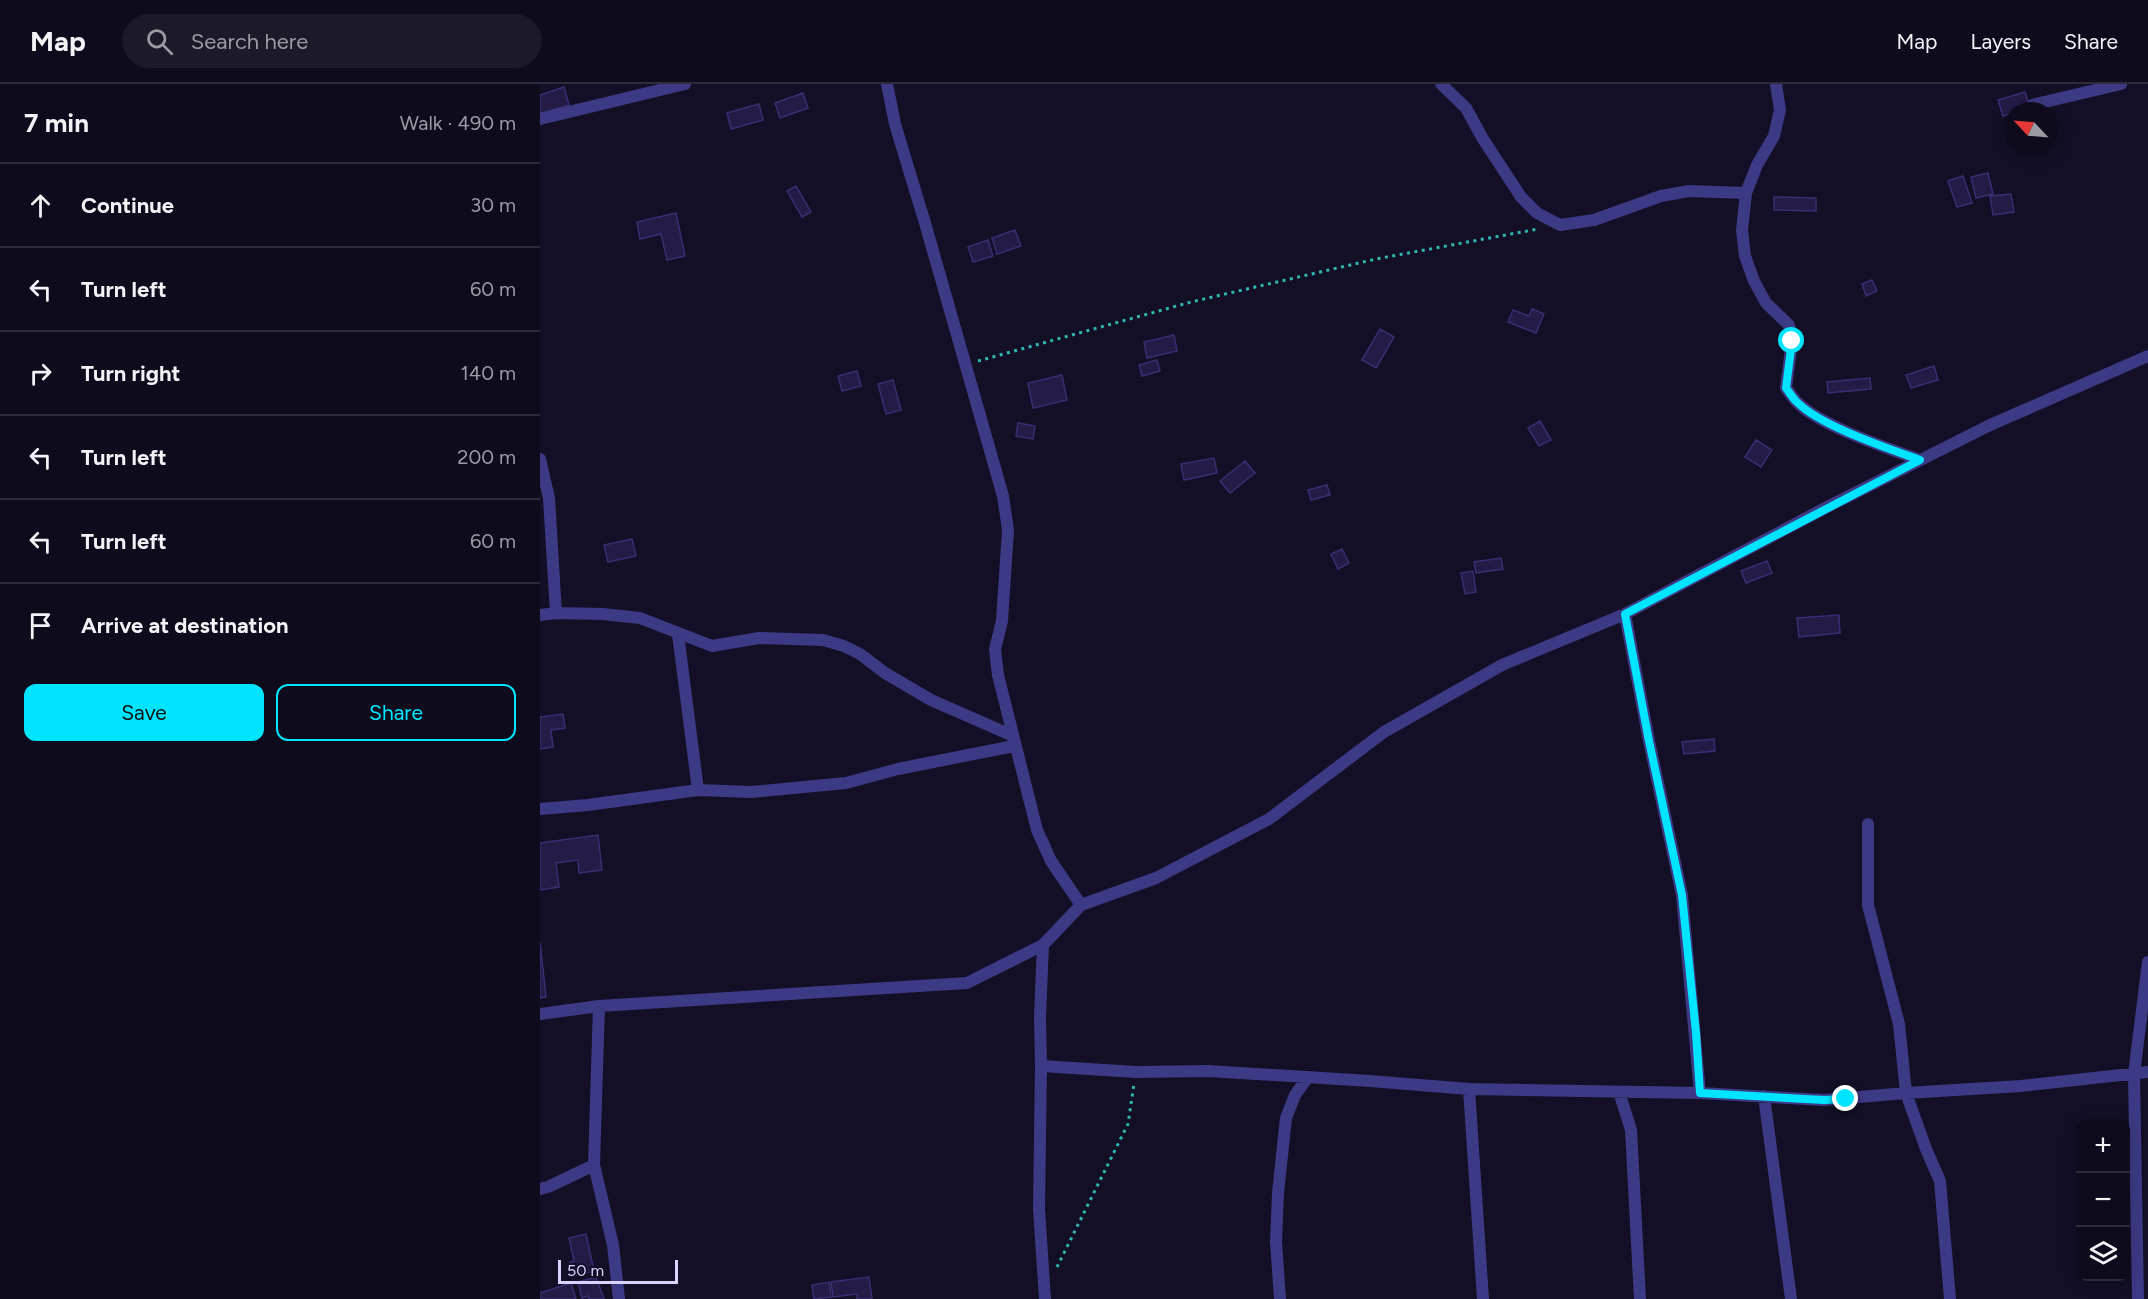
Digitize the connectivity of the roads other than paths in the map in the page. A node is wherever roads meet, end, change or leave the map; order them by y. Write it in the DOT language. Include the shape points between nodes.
graph roads {
  1 [pos="684,84"];
  2 [pos="887,84"];
  3 [pos="1441,84"];
  4 [pos="1776,84"];
  5 [pos="2121,84"];
  6 [pos="2108,86"];
  7 [pos="2044,102"];
  8 [pos="540,118"];
  9 [pos="1746,193"];
  10 [pos="2148,356"];
  11 [pos="540,459"];
  12 [pos="1920,460"];
  13 [pos="556,613"];
  14 [pos="1625,614"];
  15 [pos="540,615"];
  16 [pos="678,634"];
  17 [pos="1013,741"];
  18 [pos="698,790"];
  19 [pos="540,809"];
  20 [pos="1868,824"];
  21 [pos="1081,905"];
  22 [pos="1043,945"];
  23 [pos="2148,962"];
  24 [pos="599,1006"];
  25 [pos="540,1014"];
  26 [pos="1041,1066"];
  27 [pos="2148,1072"];
  28 [pos="2134,1074"];
  29 [pos="1308,1077"];
  30 [pos="1469,1089"];
  31 [pos="1619,1092"];
  32 [pos="1700,1093"];
  33 [pos="1905,1093"];
  34 [pos="1764,1096"];
  35 [pos="594,1164"];
  36 [pos="540,1189"];
  37 [pos="619,1299"];
  38 [pos="1045,1299"];
  39 [pos="1280,1299"];
  40 [pos="1484,1299"];
  41 [pos="1640,1299"];
  42 [pos="1791,1299"];
  43 [pos="1950,1299"];
  44 [pos="2138,1299"];
  1 -- 8 [label="street"];
  2 -- 17 [label="street" via="895,124 1003,496 1008,530 1002,621 995,649"];
  3 -- 9 [label="street" via="1466,108 1521,197 1537,213 1560,225 1594,220 1661,196 1689,191"];
  4 -- 9 [label="street" via="1780,110 1774,136"];
  5 -- 6 [label="street"];
  6 -- 7 [label="street"];
  9 -- 12 [label="street" via="1744,256 1766,303 1789,325 1792,341 1786,388 1798,403 1818,417"];
  10 -- 12 [label="street"];
  11 -- 13 [label="street" via="549,498"];
  12 -- 14 [label="street"];
  13 -- 15 [label="street"];
  13 -- 16 [label="street" via="640,618"];
  14 -- 21 [label="street" via="1502,665 1384,732 1269,819 1156,878"];
  14 -- 32 [label="street" via="1682,895"];
  16 -- 17 [label="street" via="712,646 759,638 823,640 844,646 931,700"];
  16 -- 18 [label="street"];
  17 -- 18 [label="street" via="846,783 751,792"];
  17 -- 21 [label="street" via="1036,830 1051,861"];
  18 -- 19 [label="street"];
  20 -- 33 [label="street" via="1868,905 1899,1024"];
  21 -- 22 [label="street"];
  22 -- 24 [label="street" via="968,983"];
  22 -- 26 [label="street"];
  23 -- 28 [label="street"];
  24 -- 25 [label="street"];
  24 -- 35 [label="street"];
  26 -- 29 [label="street"];
  26 -- 38 [label="street" via="1039,1209"];
  27 -- 28 [label="street"];
  28 -- 33 [label="street"];
  28 -- 44 [label="street"];
  29 -- 30 [label="street"];
  29 -- 39 [label="street" via="1286,1118 1276,1242"];
  30 -- 31 [label="street"];
  30 -- 40 [label="street"];
  31 -- 32 [label="street"];
  31 -- 41 [label="street" via="1631,1130"];
  32 -- 34 [label="street"];
  33 -- 34 [label="street" via="1824,1100"];
  33 -- 43 [label="street" via="1940,1181"];
  34 -- 42 [label="street"];
  35 -- 36 [label="street"];
  35 -- 37 [label="street" via="613,1245"];
}
